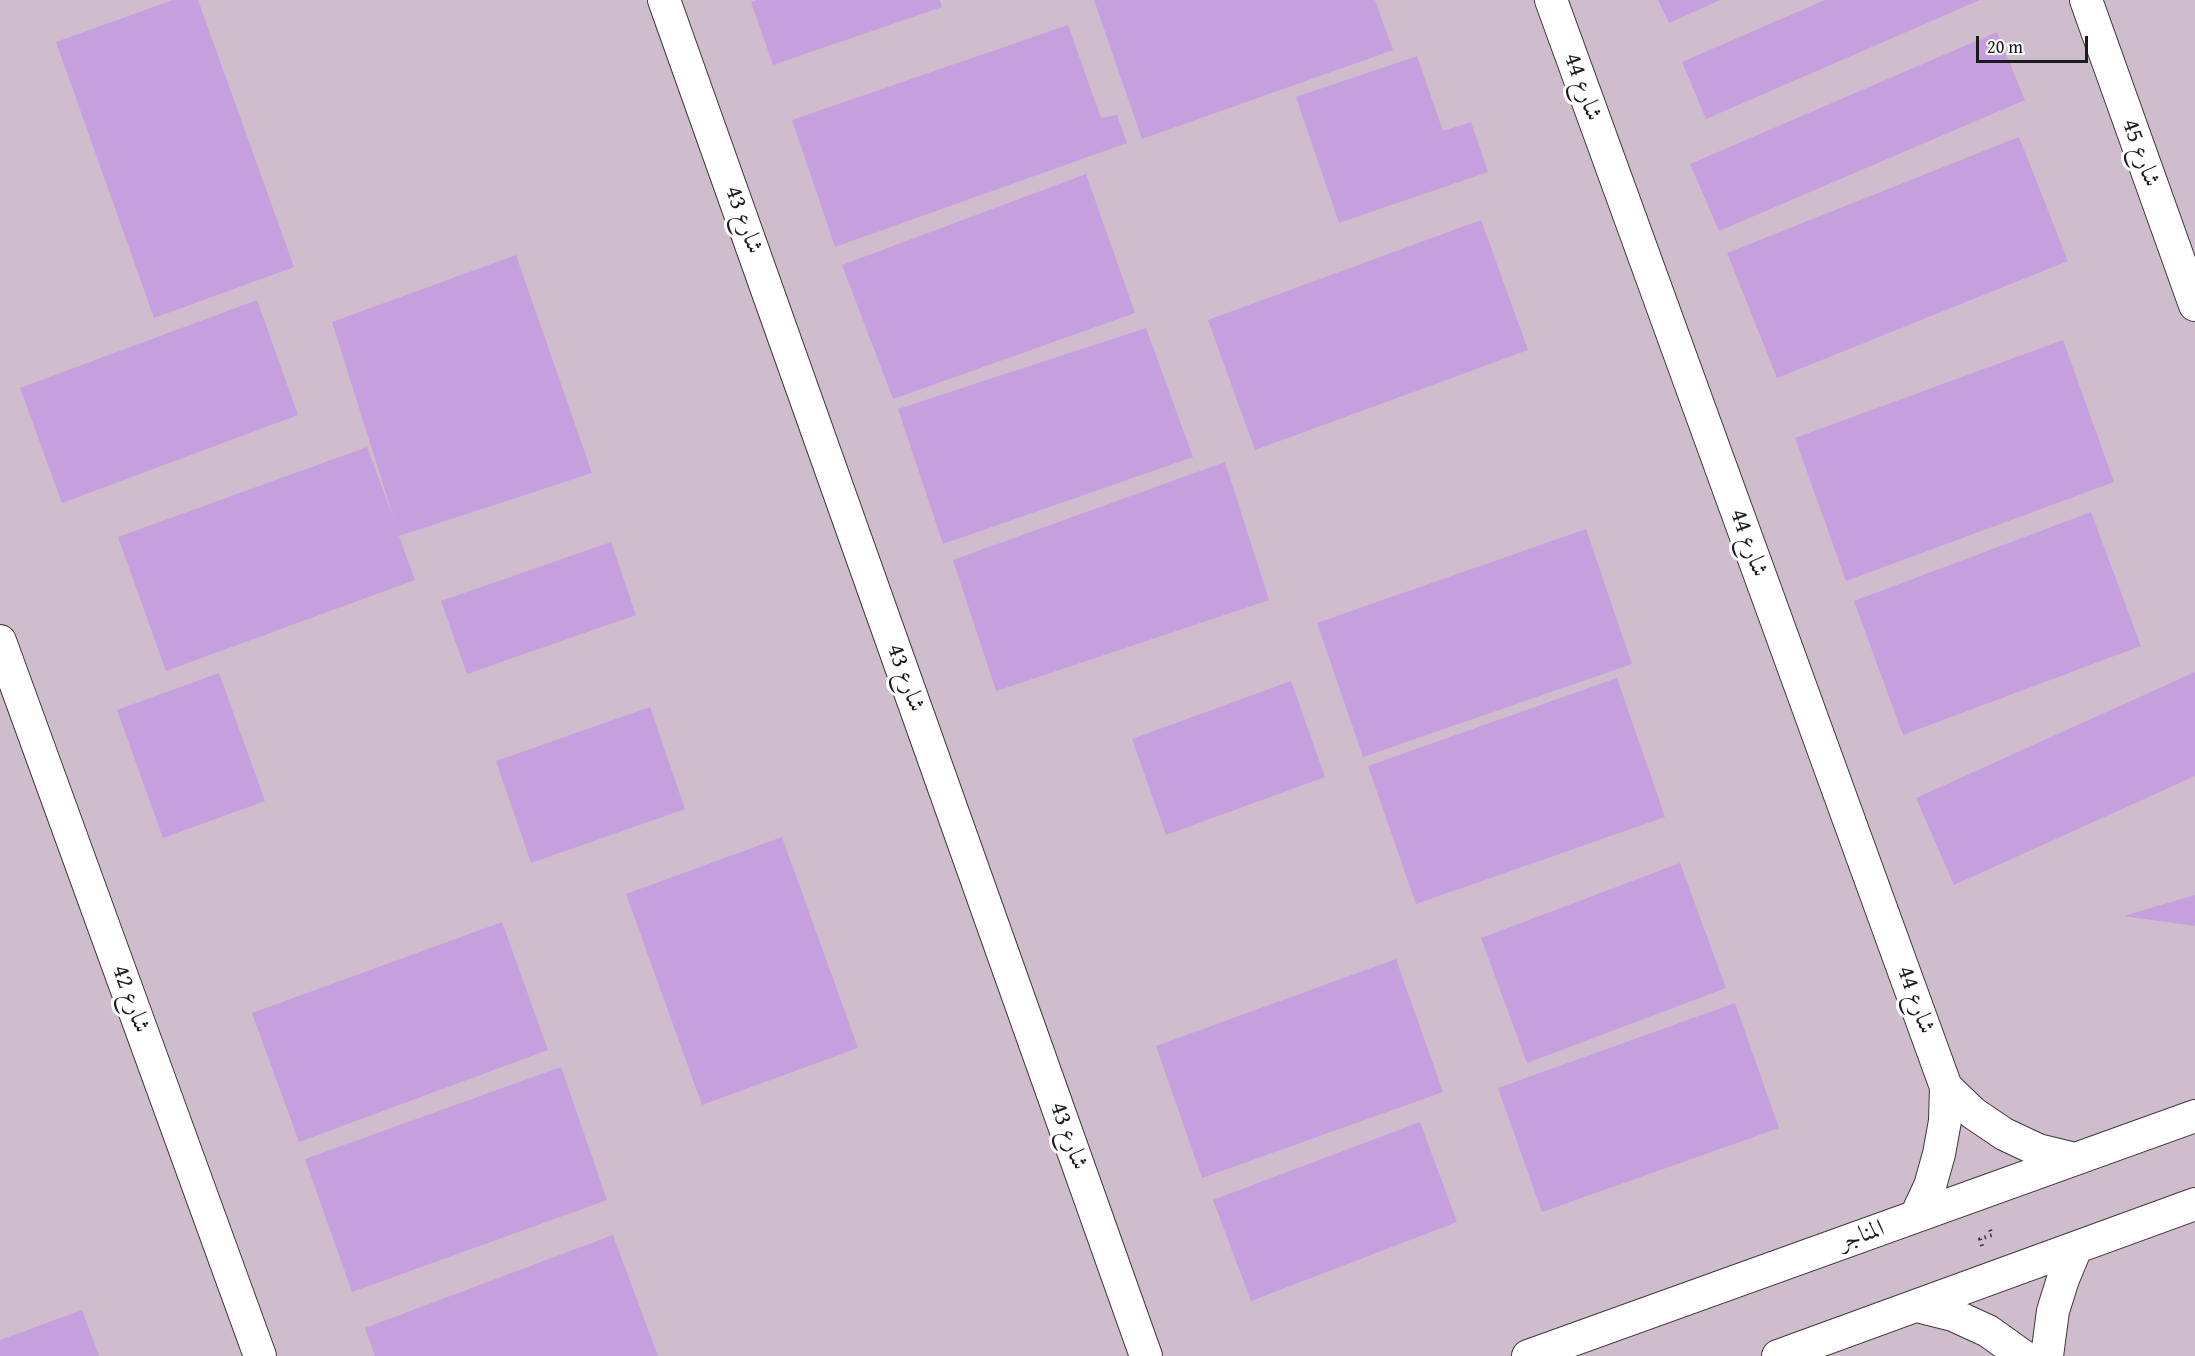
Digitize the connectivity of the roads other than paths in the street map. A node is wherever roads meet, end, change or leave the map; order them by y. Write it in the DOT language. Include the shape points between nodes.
graph roads {
  1 [pos="664,0"];
  2 [pos="1551,0"];
  3 [pos="2086,0"];
  4 [pos="2195,305"];
  5 [pos="0,641"];
  6 [pos="1946,1087"];
  7 [pos="2195,1116"];
  8 [pos="2075,1160"];
  9 [pos="2195,1204"];
  10 [pos="1916,1216"];
  11 [pos="2076,1248"];
  12 [pos="1917,1306"];
  13 [pos="260,1356"];
  14 [pos="1146,1356"];
  15 [pos="1528,1356"];
  16 [pos="1778,1356"];
  17 [pos="2023,1356"];
  18 [pos="2047,1356"];
  1 -- 14 [label="street, شارع 43"];
  2 -- 6 [label="street, شارع 44"];
  3 -- 4 [label="street, شارع 45"];
  5 -- 13 [label="street, شارع 42"];
  6 -- 8 [label="street, شارع 44" via="1973,1113 2004,1134 2038,1150"];
  6 -- 10 [label="street, شارع 44" via="1939,1154"];
  7 -- 8 [label="street, المناجر"];
  8 -- 10 [label="street, المناجر"];
  9 -- 11 [label="street"];
  10 -- 15 [label="street, المناجر"];
  11 -- 12 [label="street"];
  11 -- 18 [label="street" via="2053,1311"];
  12 -- 16 [label="street"];
  12 -- 17 [label="street" via="1953,1315 1988,1331"];
}
